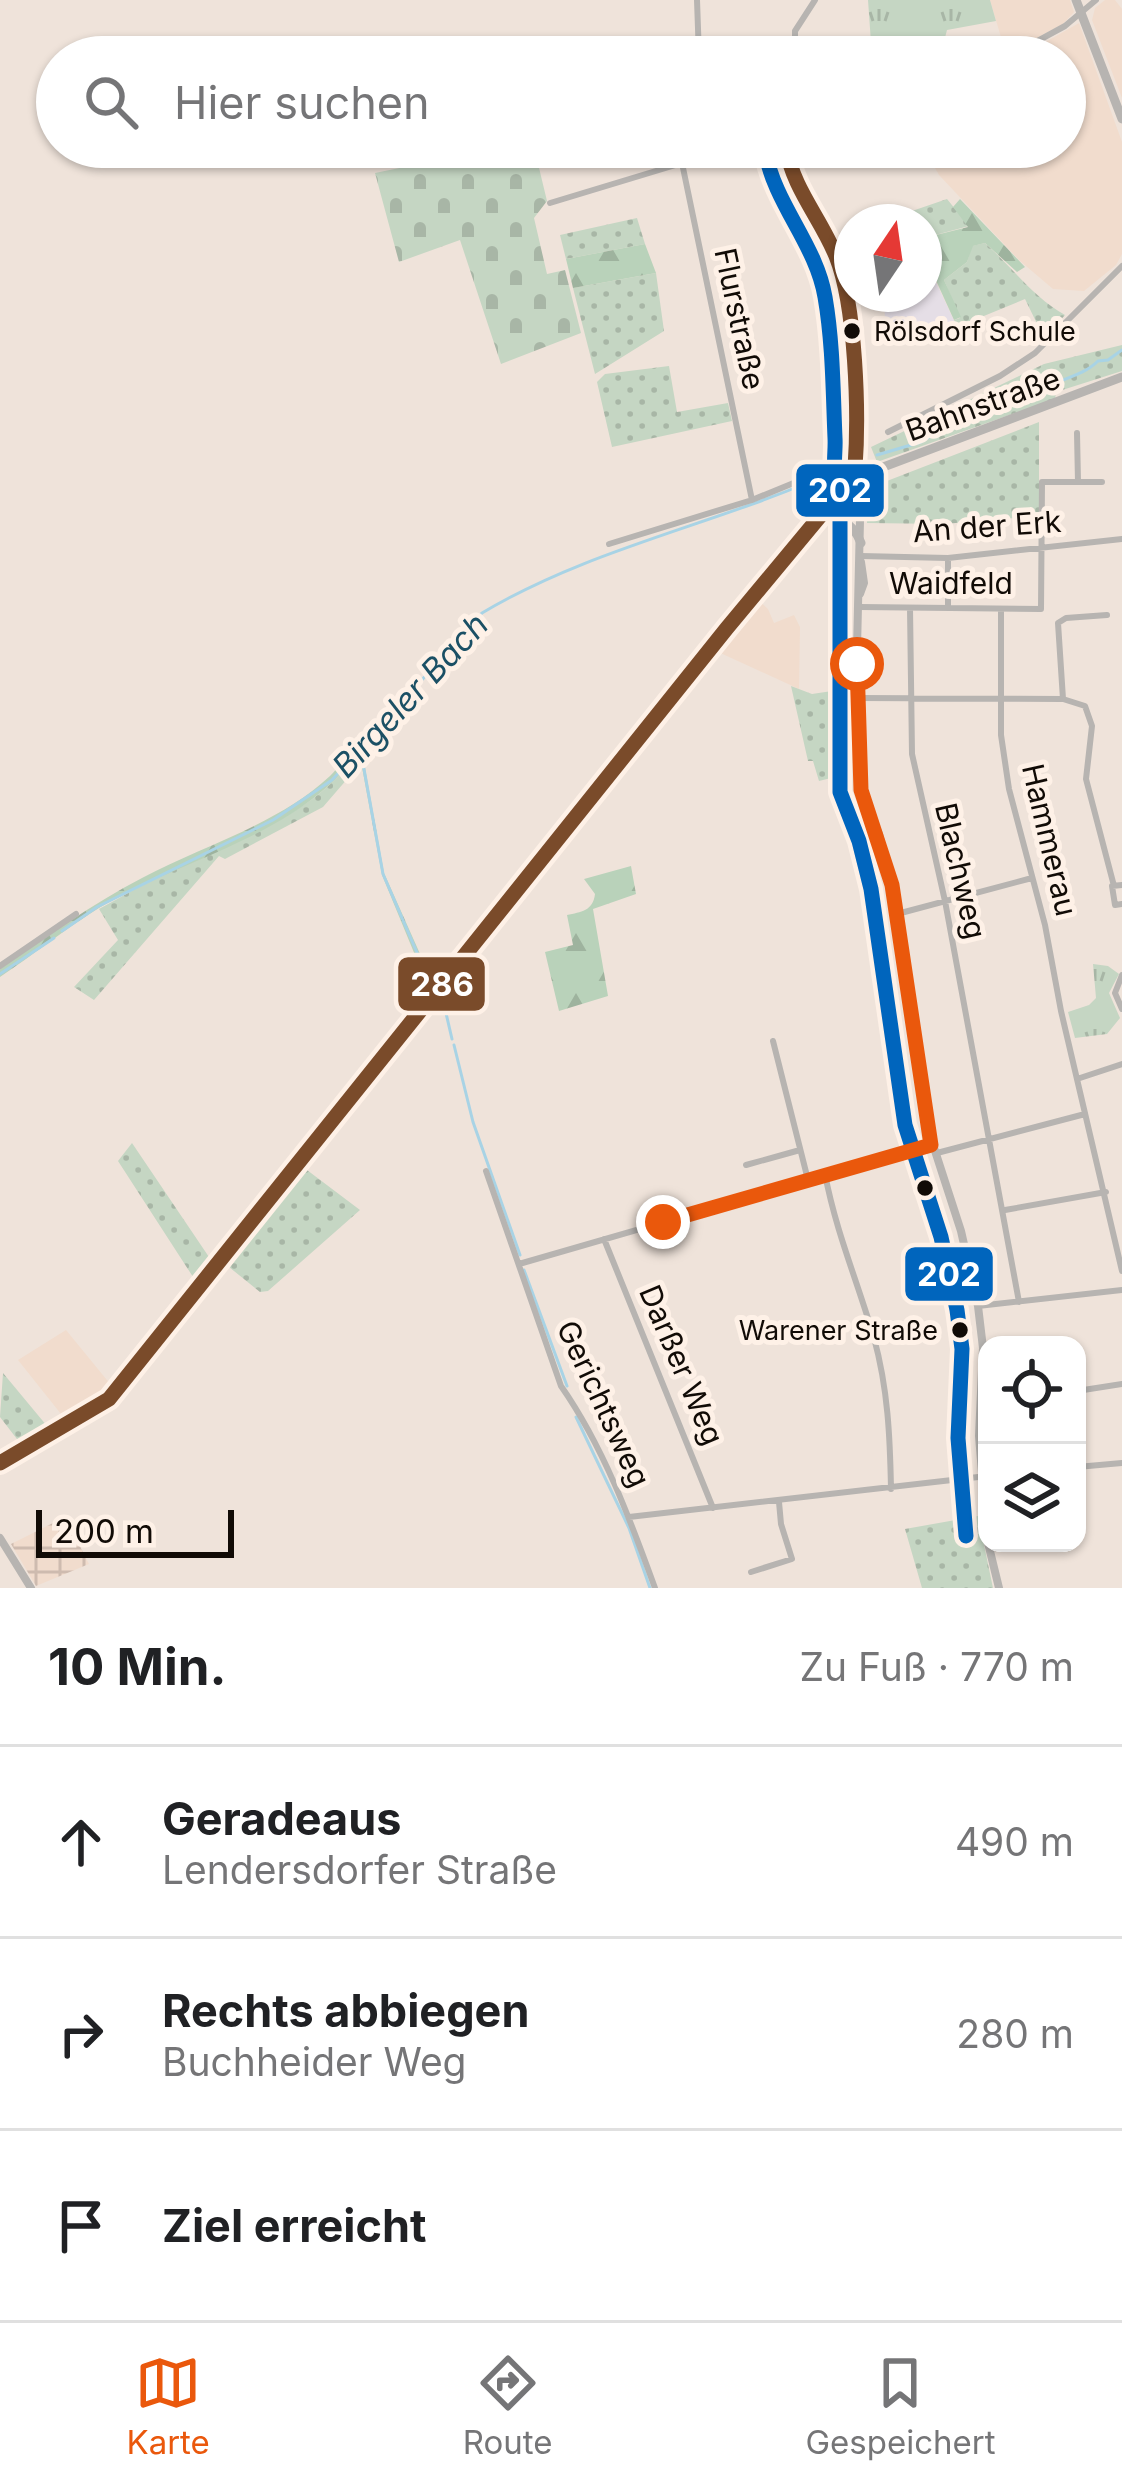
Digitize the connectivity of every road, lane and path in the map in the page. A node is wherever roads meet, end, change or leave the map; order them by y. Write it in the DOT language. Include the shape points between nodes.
graph roads {
  1 [pos="697,0"];
  2 [pos="815,0"];
  3 [pos="1076,0"];
  4 [pos="1096,0"];
  5 [pos="1081,13"];
  6 [pos="698,36"];
  7 [pos="797,36"];
  8 [pos="1050,36"];
  9 [pos="1122,119"];
  10 [pos="666,168"];
  11 [pos="683,168"];
  12 [pos="792,168"];
  13 [pos="550,203"];
  14 [pos="1122,266"];
  15 [pos="1122,377"];
  16 [pos="888,432"];
  17 [pos="1077,433"];
  18 [pos="818,473"];
  19 [pos="861,478"];
  20 [pos="1078,482"];
  21 [pos="1102,482"];
  22 [pos="752,500"];
  23 [pos="815,523"];
  24 [pos="1120,537"];
  25 [pos="861,543"];
  26 [pos="609,544"];
  27 [pos="1041,549"];
  28 [pos="948,558"];
  29 [pos="861,559"];
  30 [pos="860,608"];
  31 [pos="910,608"];
  32 [pos="948,608"];
  33 [pos="1001,609"];
  34 [pos="1106,615"];
  35 [pos="860,698"];
  36 [pos="910,699"];
  37 [pos="1000,699"];
  38 [pos="1063,699"];
  39 [pos="1031,878"];
  40 [pos="1118,886"];
  41 [pos="945,902"];
  42 [pos="1122,904"];
  43 [pos="76,914"];
  44 [pos="897,914"];
  45 [pos="0,966"];
  46 [pos="1122,975"];
  47 [pos="1121,1003"];
  48 [pos="773,1041"];
  49 [pos="1122,1064"];
  50 [pos="1077,1079"];
  51 [pos="1085,1114"];
  52 [pos="989,1141"];
  53 [pos="932,1149"];
  54 [pos="800,1150"];
  55 [pos="746,1165"];
  56 [pos="486,1171"];
  57 [pos="825,1174"];
  58 [pos="808,1180"];
  59 [pos="1106,1192"];
  60 [pos="1004,1210"];
  61 [pos="604,1239"];
  62 [pos="519,1264"];
  63 [pos="1122,1271"];
  64 [pos="1122,1290"];
  65 [pos="1018,1302"];
  66 [pos="978,1306"];
  67 [pos="980,1336"];
  68 [pos="1122,1384"];
  69 [pos="1086,1390"];
  70 [pos="0,1463"];
  71 [pos="1122,1463"];
  72 [pos="1086,1466"];
  73 [pos="978,1478"];
  74 [pos="891,1489"];
  75 [pos="778,1502"];
  76 [pos="713,1509"];
  77 [pos="629,1517"];
  78 [pos="0,1538"];
  79 [pos="991,1552"];
  80 [pos="751,1572"];
  81 [pos="32,1588"];
  82 [pos="655,1588"];
  83 [pos="999,1588"];
  1 -- 6 [label="street"];
  2 -- 7 [label="street"];
  3 -- 5 [label="main road"];
  4 -- 5 [label="street"];
  5 -- 8 [label="street"];
  5 -- 9 [label="main road"];
  10 -- 13 [label="street"];
  11 -- 22 [label="street, Flurstraße"];
  12 -- 19 [label="street" via="842,275"];
  14 -- 16 [label="street" via="1035,353"];
  15 -- 19 [label="main road, Bahnstraße"];
  17 -- 20 [label="street"];
  18 -- 22 [label="street"];
  19 -- 23 [label="main road"];
  19 -- 25 [label="street"];
  20 -- 21 [label="street"];
  20 -- 27 [label="street" via="1042,482"];
  22 -- 26 [label="street"];
  23 -- 25 [label="main road" via="843,520"];
  23 -- 70 [label="main road" via="115,1391"];
  24 -- 27 [label="street, An der Erk"];
  25 -- 29 [label="street"];
  27 -- 28 [label="street, An der Erk"];
  27 -- 33 [label="street, Waidfeld" via="1041,609"];
  28 -- 29 [label="street, An der Erk"];
  28 -- 32 [label="street"];
  29 -- 30 [label="street"];
  30 -- 31 [label="street, Waidfeld"];
  30 -- 35 [label="street"];
  31 -- 32 [label="street, Waidfeld"];
  31 -- 36 [label="street, Blachweg"];
  32 -- 33 [label="street, Waidfeld"];
  33 -- 37 [label="street, Hammerau"];
  34 -- 38 [label="street" via="1058,622"];
  35 -- 36 [label="street"];
  35 -- 44 [label="street" via="861,790"];
  36 -- 37 [label="street"];
  36 -- 41 [label="street, Blachweg" via="912,754"];
  37 -- 38 [label="street"];
  37 -- 39 [label="street, Hammerau" via="1009,789"];
  38 -- 40 [label="street" via="1085,706 1092,719 1086,779"];
  39 -- 41 [label="street"];
  39 -- 50 [label="street, Hammerau"];
  40 -- 42 [label="street" via="1115,905"];
  41 -- 44 [label="street"];
  41 -- 52 [label="street, Blachweg"];
  43 -- 45 [label="street"];
  44 -- 53 [label="street"];
  46 -- 47 [label="street" via="1115,988"];
  48 -- 54 [label="street"];
  49 -- 50 [label="street"];
  50 -- 51 [label="street, Hammerau"];
  51 -- 52 [label="street"];
  51 -- 59 [label="street, Hammerau"];
  52 -- 53 [label="street"];
  52 -- 60 [label="street, Blachweg"];
  53 -- 57 [label="street"];
  53 -- 66 [label="street"];
  54 -- 55 [label="street"];
  54 -- 58 [label="street"];
  56 -- 62 [label="street, Gerichtsweg"];
  57 -- 58 [label="street"];
  57 -- 74 [label="street" via="882,1370"];
  58 -- 61 [label="street"];
  59 -- 60 [label="street"];
  59 -- 63 [label="street, Hammerau"];
  60 -- 65 [label="street, Blachweg"];
  61 -- 62 [label="street"];
  61 -- 76 [label="street, Darßer Weg"];
  62 -- 77 [label="street, Gerichtsweg" via="562,1386"];
  64 -- 65 [label="street"];
  65 -- 66 [label="street"];
  66 -- 67 [label="street"];
  68 -- 69 [label="street"];
  71 -- 72 [label="street"];
  73 -- 74 [label="street"];
  74 -- 75 [label="street"];
  75 -- 76 [label="street"];
  75 -- 80 [label="street" via="792,1559"];
  76 -- 77 [label="street"];
  77 -- 82 [label="street, Gerichtsweg"];
  78 -- 81 [label="street"];
  79 -- 83 [label="street"];
}
